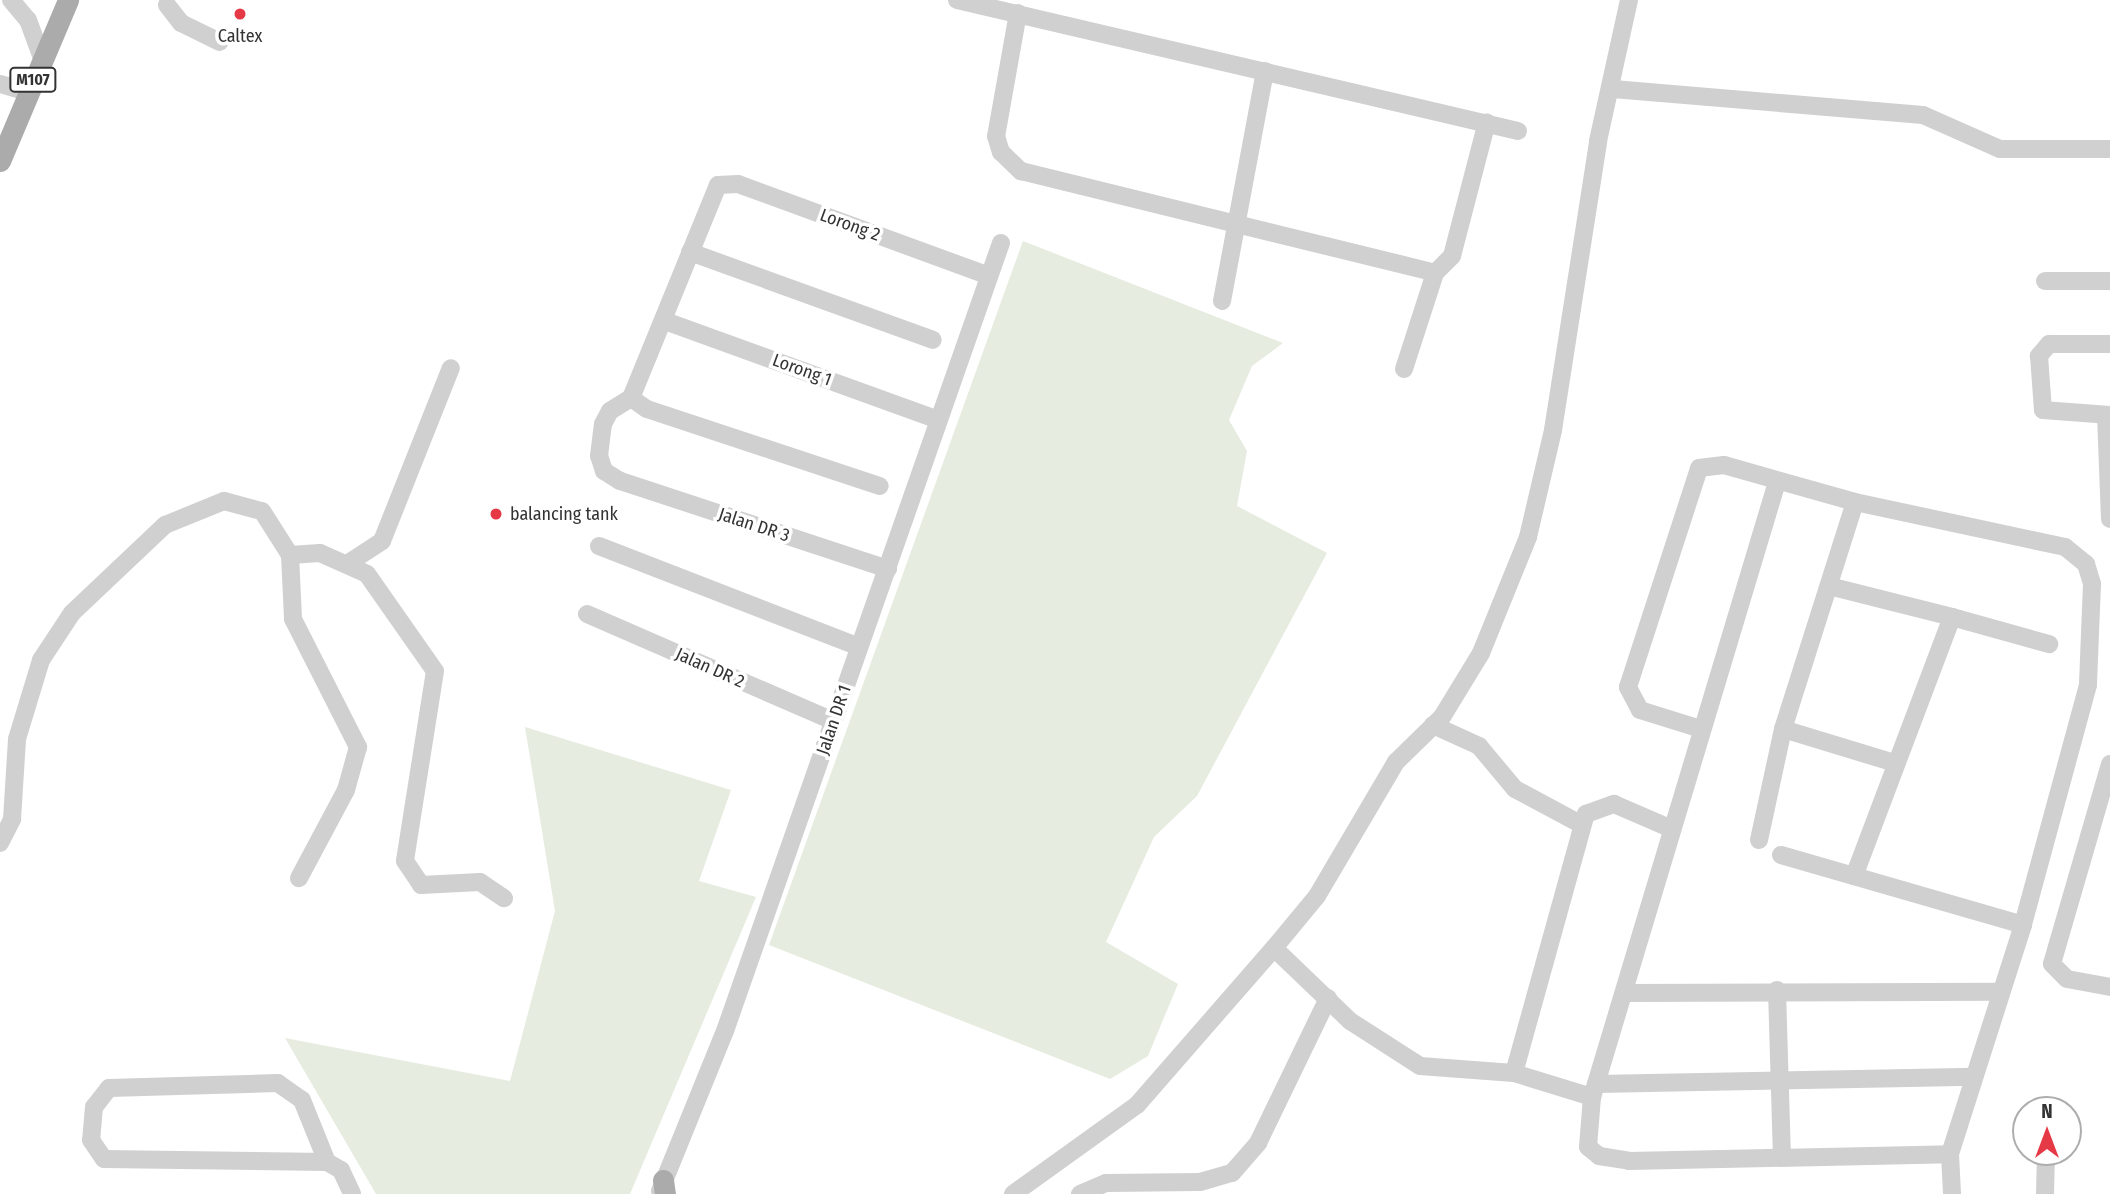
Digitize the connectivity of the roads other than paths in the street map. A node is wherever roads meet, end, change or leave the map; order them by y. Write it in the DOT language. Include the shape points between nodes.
graph roads {
  1 [pos="11,0"];
  2 [pos="68,0"];
  3 [pos="957,0"];
  4 [pos="1629,0"];
  5 [pos="162,2"];
  6 [pos="1018,13"];
  7 [pos="220,42"];
  8 [pos="42,58"];
  9 [pos="1265,71"];
  10 [pos="0,84"];
  11 [pos="1614,89"];
  12 [pos="28,92"];
  13 [pos="1488,122"];
  14 [pos="1518,131"];
  15 [pos="2110,149"];
  16 [pos="0,161"];
  17 [pos="1236,228"];
  18 [pos="1001,243"];
  19 [pos="690,251"];
  20 [pos="1435,273"];
  21 [pos="989,276"];
  22 [pos="2045,281"];
  23 [pos="2110,281"];
  24 [pos="1222,301"];
  25 [pos="665,321"];
  26 [pos="933,340"];
  27 [pos="2110,344"];
  28 [pos="452,368"];
  29 [pos="1404,369"];
  30 [pos="631,398"];
  31 [pos="2108,415"];
  32 [pos="939,420"];
  33 [pos="1777,482"];
  34 [pos="880,486"];
  35 [pos="1855,502"];
  36 [pos="2110,519"];
  37 [pos="599,547"];
  38 [pos="290,555"];
  39 [pos="350,562"];
  40 [pos="888,569"];
  41 [pos="1829,586"];
  42 [pos="587,614"];
  43 [pos="1952,617"];
  44 [pos="2049,644"];
  45 [pos="859,647"];
  46 [pos="833,721"];
  47 [pos="1433,725"];
  48 [pos="1701,729"];
  49 [pos="1783,729"];
  50 [pos="1895,763"];
  51 [pos="2110,764"];
  52 [pos="1582,825"];
  53 [pos="1672,829"];
  54 [pos="1759,840"];
  55 [pos="0,843"];
  56 [pos="1781,855"];
  57 [pos="1854,876"];
  58 [pos="299,878"];
  59 [pos="504,898"];
  60 [pos="2022,925"];
  61 [pos="1275,948"];
  62 [pos="2110,987"];
  63 [pos="1777,990"];
  64 [pos="2001,992"];
  65 [pos="1625,993"];
  66 [pos="1328,998"];
  67 [pos="1514,1073"];
  68 [pos="1974,1077"];
  69 [pos="1779,1078"];
  70 [pos="1594,1090"];
  71 [pos="1950,1154"];
  72 [pos="1782,1157"];
  73 [pos="327,1162"];
  74 [pos="2046,1166"];
  75 [pos="661,1190"];
  76 [pos="352,1194"];
  77 [pos="1013,1194"];
  78 [pos="1080,1194"];
  79 [pos="1952,1194"];
  80 [pos="2045,1194"];
  1 -- 8 [label="street" via="29,20"];
  2 -- 8 [label="main road, M107"];
  3 -- 6 [label="street"];
  4 -- 11 [label="street"];
  5 -- 7 [label="street" via="181,23"];
  6 -- 9 [label="street"];
  6 -- 17 [label="street" via="996,136 1010,164"];
  8 -- 12 [label="main road, M107"];
  9 -- 13 [label="street"];
  9 -- 17 [label="street"];
  10 -- 12 [label="street"];
  11 -- 15 [label="street" via="1923,115 2000,149"];
  11 -- 47 [label="street" via="1598,141 1553,430 1528,537 1481,653"];
  12 -- 16 [label="main road, M107"];
  13 -- 14 [label="street"];
  13 -- 20 [label="street" via="1452,257"];
  17 -- 20 [label="street"];
  17 -- 24 [label="street"];
  18 -- 21 [label="street, Jalan DR 1"];
  19 -- 21 [label="street, Lorong 2" via="712,190 738,184"];
  19 -- 25 [label="street"];
  19 -- 26 [label="street"];
  20 -- 29 [label="street"];
  21 -- 32 [label="street, Jalan DR 1"];
  22 -- 23 [label="street"];
  25 -- 30 [label="street"];
  25 -- 32 [label="street, Lorong 1"];
  27 -- 31 [label="street" via="2042,348 2040,402 2054,414"];
  28 -- 39 [label="street" via="382,541"];
  30 -- 34 [label="street" via="647,409"];
  30 -- 40 [label="street, Jalan DR 3" via="610,411 599,442 604,471 620,481"];
  31 -- 36 [label="street"];
  32 -- 40 [label="street, Jalan DR 1"];
  33 -- 35 [label="street"];
  33 -- 48 [label="street"];
  33 -- 48 [label="street" via="1724,465 1699,468 1693,476 1628,687 1640,710"];
  35 -- 41 [label="street"];
  35 -- 60 [label="street" via="2064,547 2086,565 2092,584 2088,685"];
  37 -- 45 [label="street"];
  38 -- 39 [label="street" via="320,554"];
  38 -- 55 [label="street" via="262,511 224,501 165,525 72,613 41,660 27,697 12,819"];
  38 -- 58 [label="street" via="293,619 358,747 346,790"];
  39 -- 59 [label="street" via="368,574 435,671 405,861 421,885 480,882"];
  40 -- 45 [label="street, Jalan DR 1"];
  41 -- 43 [label="street"];
  41 -- 49 [label="street"];
  42 -- 46 [label="street, Jalan DR 2"];
  43 -- 44 [label="street"];
  43 -- 50 [label="street"];
  45 -- 46 [label="street, Jalan DR 1"];
  46 -- 75 [label="street, Jalan DR 1" via="725,1031"];
  47 -- 52 [label="street" via="1479,746 1515,789"];
  47 -- 61 [label="street" via="1396,762 1317,896"];
  48 -- 53 [label="street"];
  49 -- 50 [label="street"];
  49 -- 54 [label="street"];
  50 -- 57 [label="street"];
  51 -- 62 [label="street" via="2052,964 2067,979"];
  52 -- 53 [label="street" via="1592,806 1602,803"];
  52 -- 67 [label="street"];
  53 -- 65 [label="street"];
  56 -- 57 [label="street"];
  57 -- 60 [label="street"];
  60 -- 64 [label="street"];
  61 -- 66 [label="street"];
  61 -- 77 [label="street" via="1137,1105"];
  63 -- 64 [label="street"];
  63 -- 65 [label="street"];
  63 -- 69 [label="street"];
  64 -- 68 [label="street"];
  65 -- 70 [label="street"];
  66 -- 67 [label="street" via="1387,1050 1420,1066"];
  66 -- 78 [label="street" via="1258,1143 1232,1174 1200,1182 1106,1183"];
  67 -- 70 [label="street"];
  68 -- 69 [label="street"];
  68 -- 71 [label="street"];
  69 -- 70 [label="street"];
  69 -- 72 [label="street"];
  70 -- 72 [label="street" via="1585,1132 1599,1156"];
  71 -- 72 [label="street"];
  71 -- 79 [label="street"];
  73 -- 73 [label="street" via="302,1100 278,1083 109,1088 94,1107 91,1140 104,1159"];
  73 -- 76 [label="street" via="341,1170"];
  74 -- 80 [label="street"];
}
